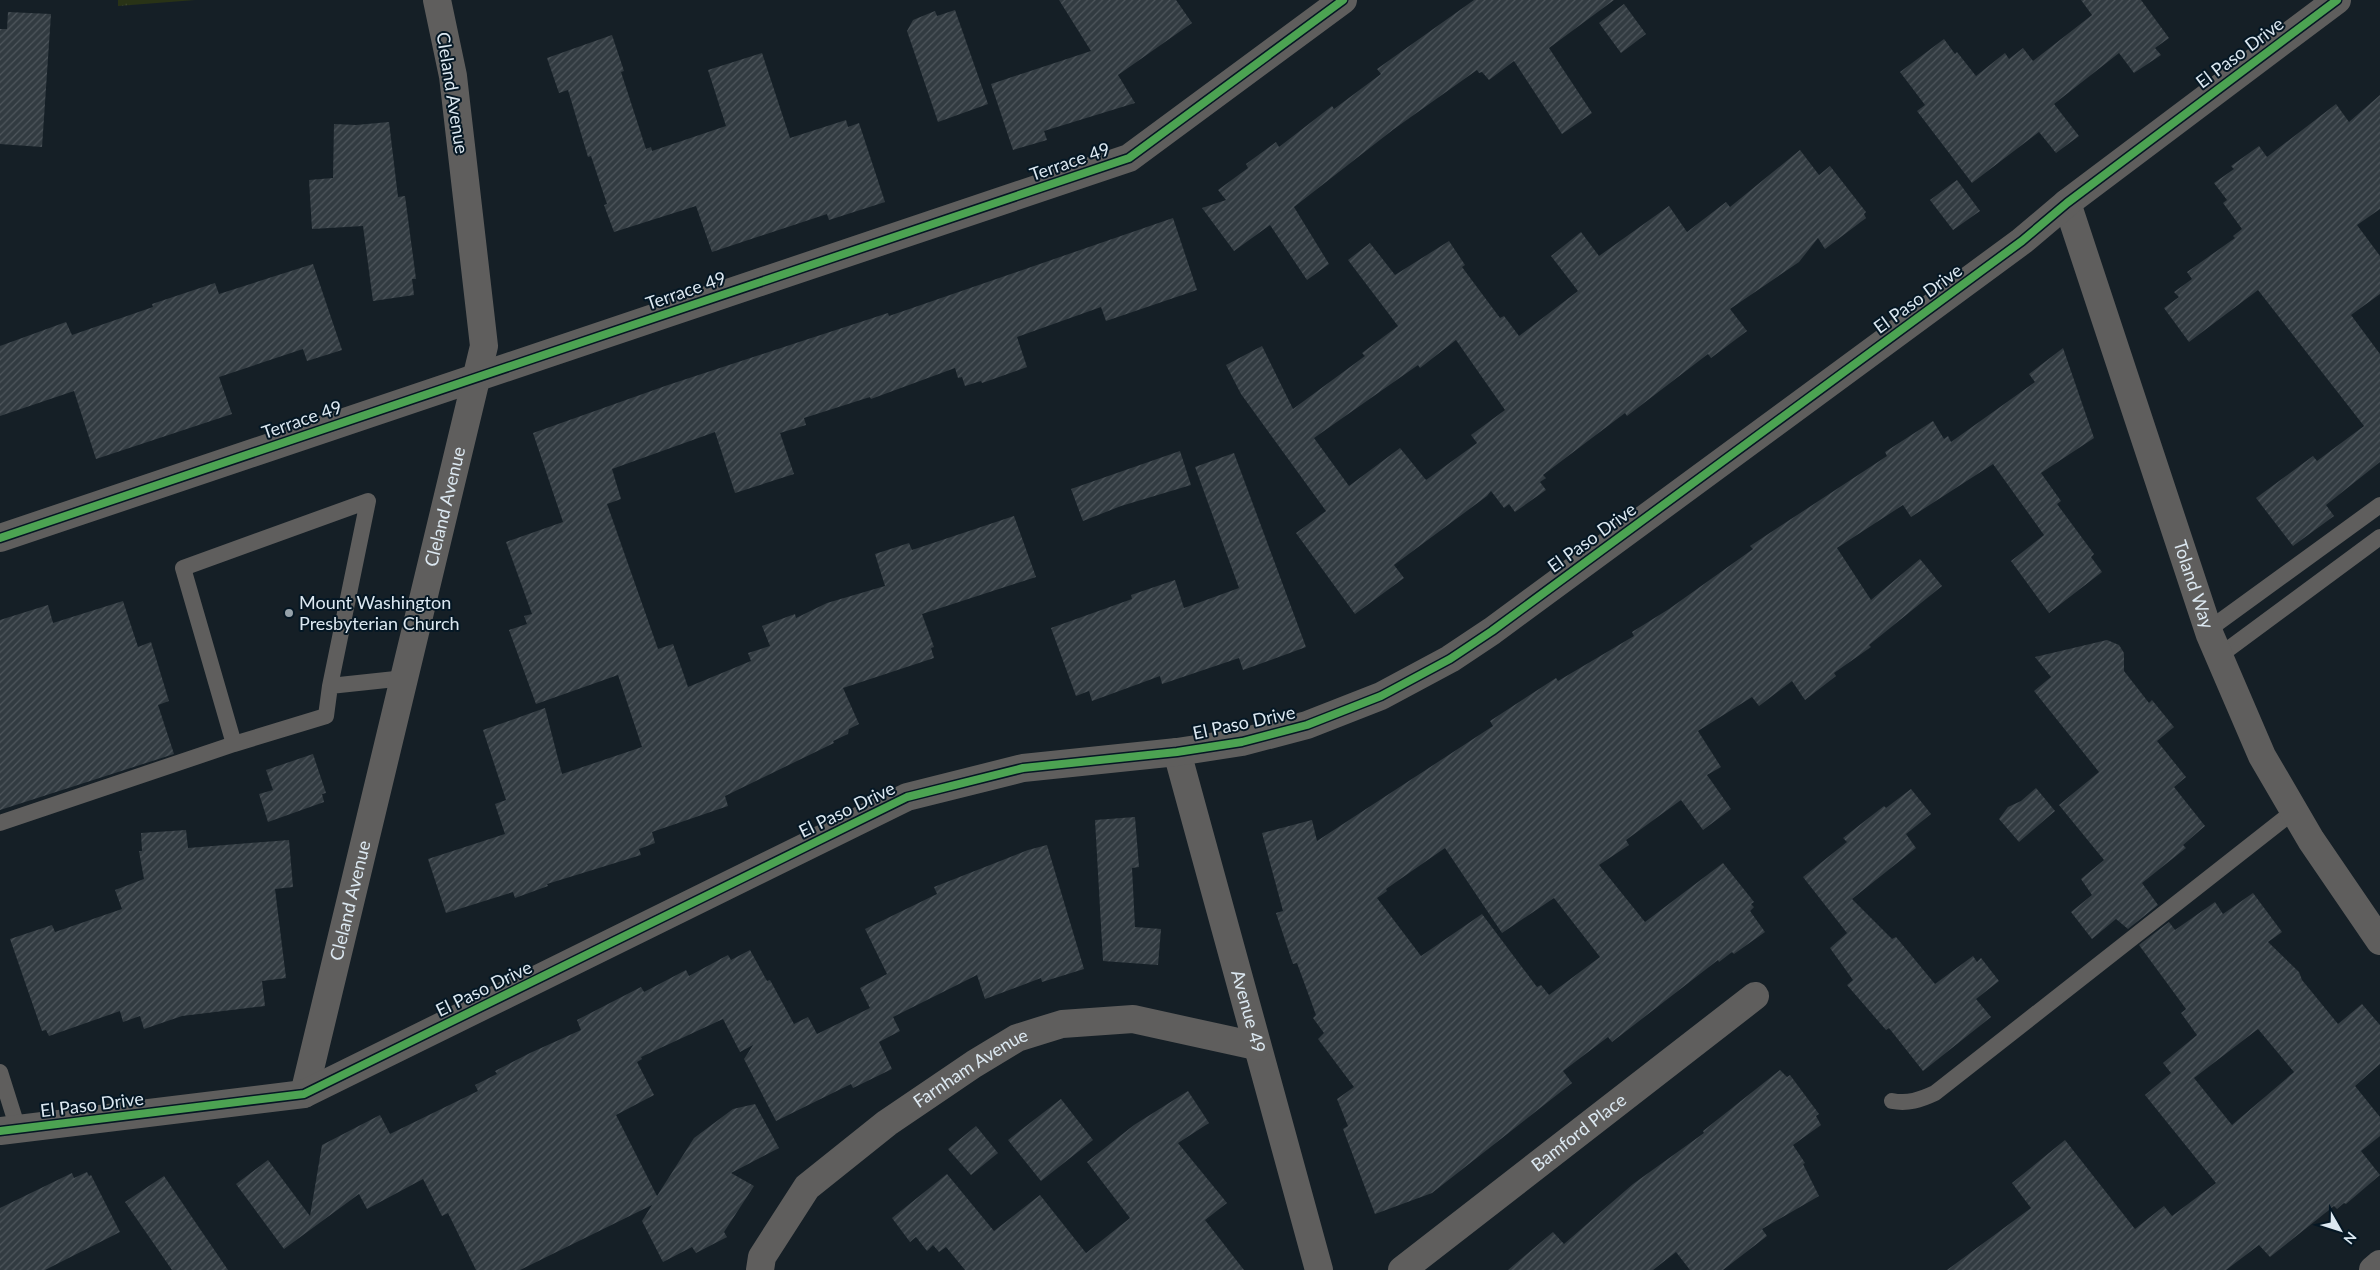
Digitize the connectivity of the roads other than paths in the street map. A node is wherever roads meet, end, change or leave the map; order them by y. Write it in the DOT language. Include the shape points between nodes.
graph roads {
  1 [pos="437,0"];
  2 [pos="1343,0"];
  3 [pos="2336,0"];
  4 [pos="2067,203"];
  5 [pos="477,377"];
  6 [pos="2380,505"];
  7 [pos="2380,537"];
  8 [pos="0,538"];
  9 [pos="2208,630"];
  10 [pos="2219,656"];
  11 [pos="404,678"];
  12 [pos="330,686"];
  13 [pos="234,744"];
  14 [pos="1177,752"];
  15 [pos="2294,811"];
  16 [pos="0,824"];
  17 [pos="2380,941"];
  18 [pos="1755,996"];
  19 [pos="1256,1046"];
  20 [pos="0,1072"];
  21 [pos="304,1094"];
  22 [pos="1892,1101"];
  23 [pos="9,1130"];
  24 [pos="2380,1264"];
  25 [pos="760,1270"];
  26 [pos="1319,1270"];
  27 [pos="1402,1270"];
  28 [pos="2373,1270"];
  1 -- 5 [label="street, Cleland Avenue" via="453,76 484,346"];
  2 -- 5 [label="street, Terrace 49" via="1129,158"];
  3 -- 4 [label="street, El Paso Drive"];
  4 -- 9 [label="street, Toland Way"];
  4 -- 14 [label="street, El Paso Drive" via="2022,241 1450,659 1381,696 1307,725 1242,742"];
  5 -- 8 [label="street, Terrace 49"];
  5 -- 11 [label="street, Cleland Avenue"];
  6 -- 9 [label="lane"];
  7 -- 10 [label="lane"];
  9 -- 10 [label="street, Toland Way"];
  10 -- 15 [label="street, Toland Way" via="2262,756"];
  11 -- 12 [label="lane"];
  11 -- 21 [label="street, Cleland Avenue"];
  12 -- 13 [label="lane" via="326,716"];
  12 -- 13 [label="lane" via="368,501 183,568"];
  13 -- 16 [label="lane"];
  14 -- 19 [label="street, Avenue 49"];
  14 -- 21 [label="street, El Paso Drive" via="1023,768 907,797"];
  15 -- 17 [label="street, Toland Way"];
  15 -- 22 [label="lane" via="1935,1093 1921,1100"];
  18 -- 27 [label="street, Bamford Place"];
  19 -- 25 [label="street, Farnham Avenue" via="1133,1019 1062,1024 1017,1038 887,1123 807,1187 762,1257"];
  19 -- 26 [label="street, Avenue 49"];
  20 -- 23 [label="lane"];
  21 -- 23 [label="street, El Paso Drive"];
  24 -- 28 [label="street"];
}
